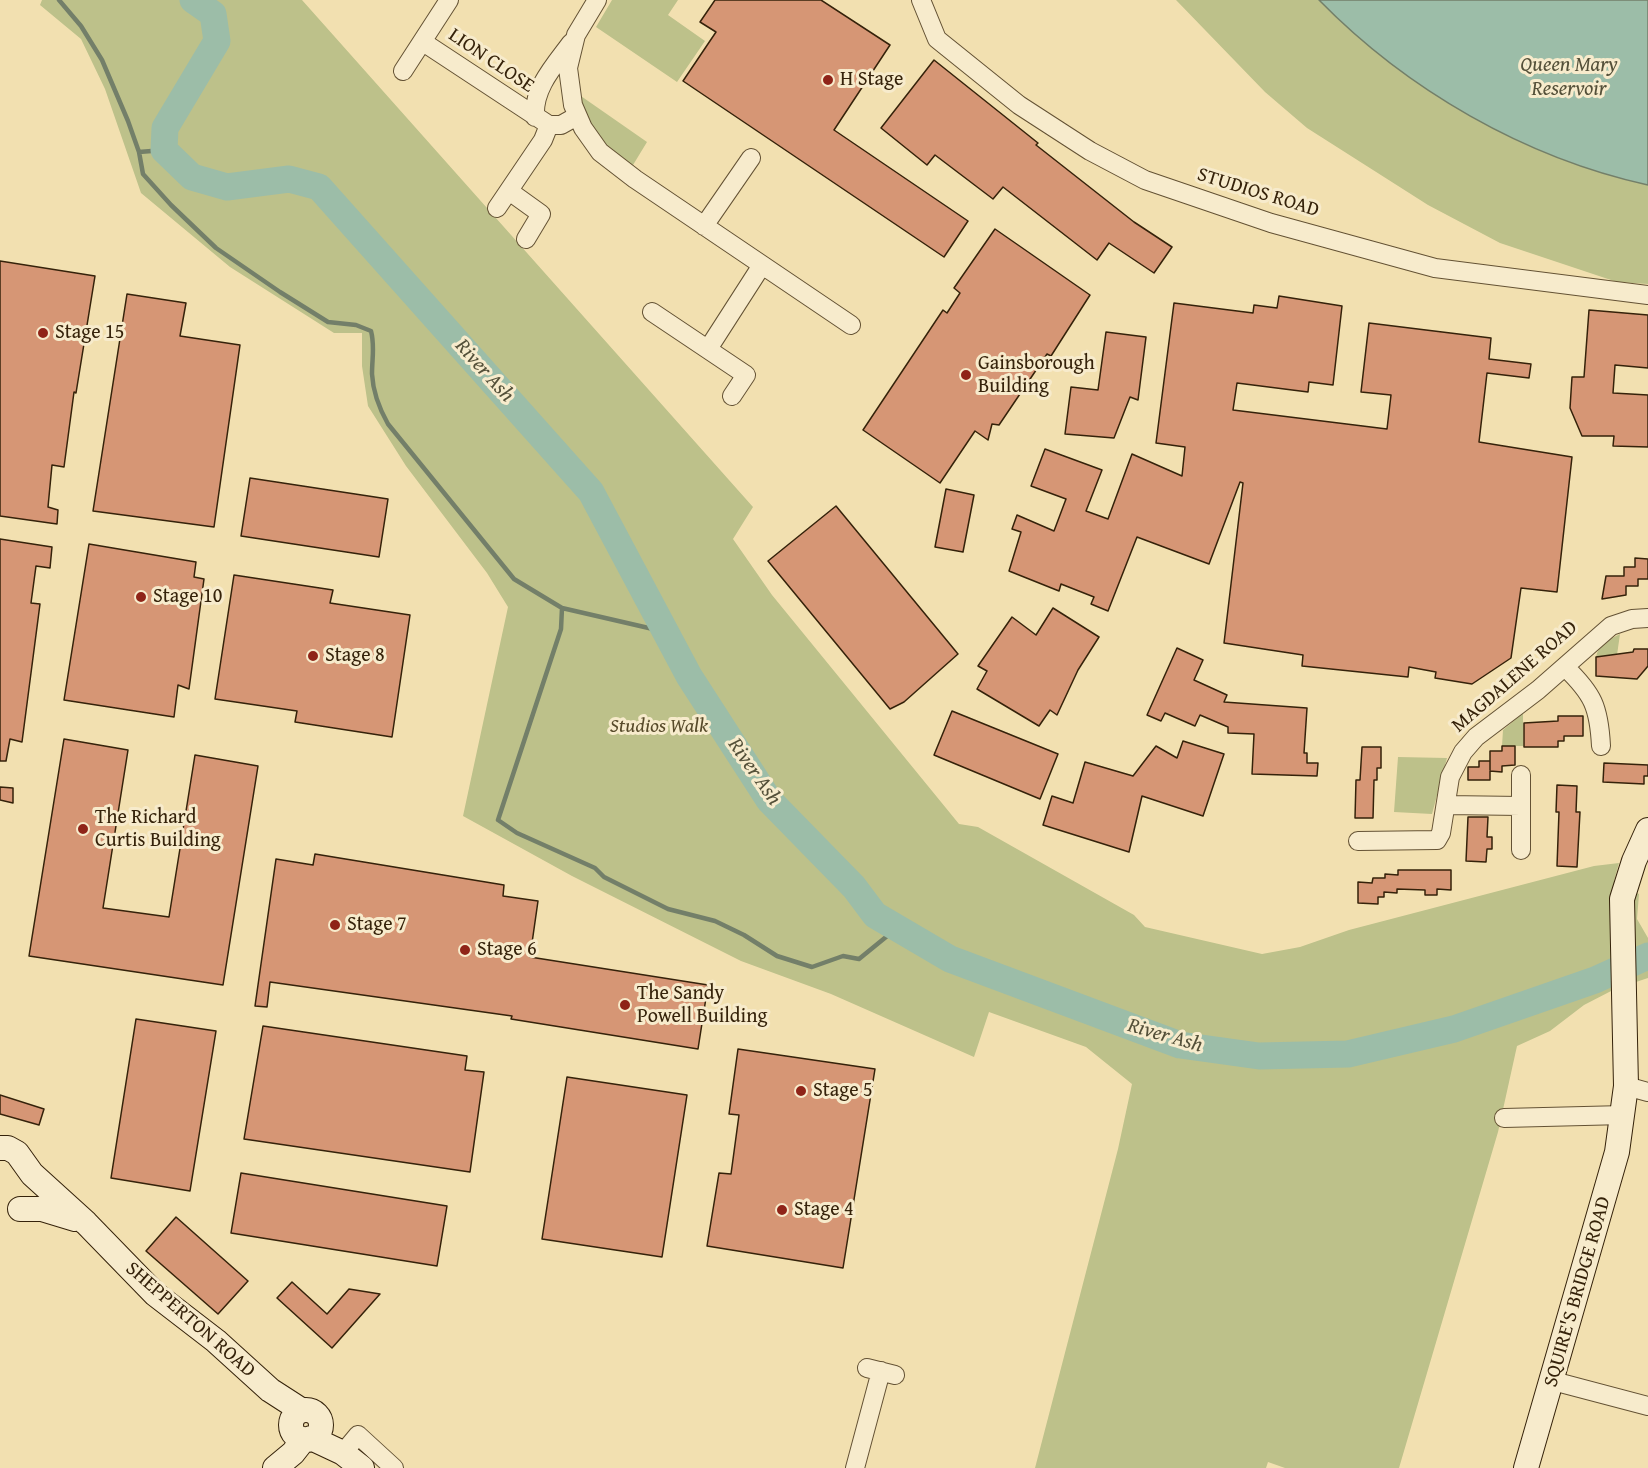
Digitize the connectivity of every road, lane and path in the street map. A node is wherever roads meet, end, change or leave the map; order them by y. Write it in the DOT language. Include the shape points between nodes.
graph roads {
  1 [pos="449,0"];
  2 [pos="597,0"];
  3 [pos="921,0"];
  4 [pos="576,35"];
  5 [pos="423,42"];
  6 [pos="403,71"];
  7 [pos="577,116"];
  8 [pos="542,121"];
  9 [pos="751,158"];
  10 [pos="509,191"];
  11 [pos="497,208"];
  12 [pos="704,226"];
  13 [pos="526,239"];
  14 [pos="762,265"];
  15 [pos="1648,295"];
  16 [pos="652,312"];
  17 [pos="851,325"];
  18 [pos="708,349"];
  19 [pos="732,396"];
  20 [pos="1648,618"];
  21 [pos="1565,668"];
  22 [pos="1601,746"];
  23 [pos="1521,775"];
  24 [pos="1446,805"];
  25 [pos="1521,806"];
  26 [pos="1648,830"];
  27 [pos="1358,840"];
  28 [pos="1521,850"];
  29 [pos="1637,1089"];
  30 [pos="1624,1115"];
  31 [pos="1504,1118"];
  32 [pos="0,1149"];
  33 [pos="32,1174"];
  34 [pos="10,1211"];
  35 [pos="86,1223"];
  36 [pos="881,1372"];
  37 [pos="1553,1381"];
  38 [pos="1648,1406"];
  39 [pos="304,1427"];
  40 [pos="343,1453"];
  41 [pos="275,1468"];
  42 [pos="362,1468"];
  43 [pos="394,1468"];
  44 [pos="855,1468"];
  45 [pos="1526,1468"];
  1 -- 5 [label="street, LION CLOSE"];
  2 -- 4 [label="street"];
  3 -- 15 [label="street, STUDIOS ROAD" via="938,39 1019,105 1090,151 1145,180 1271,223 1435,268"];
  4 -- 7 [label="street" via="568,68"];
  4 -- 8 [label="street, LION CLOSE" via="534,102"];
  5 -- 6 [label="street, LION CLOSE"];
  5 -- 8 [label="street, LION CLOSE"];
  7 -- 8 [label="street" via="561,124"];
  7 -- 12 [label="street" via="600,152"];
  8 -- 10 [label="street" via="543,140"];
  9 -- 12 [label="street"];
  10 -- 11 [label="street"];
  10 -- 13 [label="street" via="541,214"];
  12 -- 14 [label="street"];
  14 -- 17 [label="street"];
  14 -- 18 [label="street"];
  16 -- 18 [label="street"];
  18 -- 19 [label="street" via="746,375"];
  20 -- 21 [label="street, MAGDALENE ROAD" via="1611,626"];
  21 -- 22 [label="street" via="1586,687 1594,701"];
  21 -- 24 [label="street, MAGDALENE ROAD" via="1476,736 1450,777"];
  23 -- 25 [label="street"];
  24 -- 25 [label="street"];
  24 -- 27 [label="street, MAGDALENE ROAD" via="1437,840"];
  25 -- 28 [label="street"];
  26 -- 29 [label="street, SQUIRE'S BRIDGE ROAD" via="1626,883 1622,911 1626,1014"];
  29 -- 30 [label="street, SQUIRE'S BRIDGE ROAD"];
  30 -- 31 [label="street"];
  30 -- 37 [label="street, SQUIRE'S BRIDGE ROAD"];
  32 -- 33 [label="street, SHEPPERTON ROAD" via="17,1153"];
  33 -- 34 [label="street, SHEPPERTON ROAD" via="32,1194"];
  33 -- 35 [label="street, SHEPPERTON ROAD"];
  34 -- 35 [label="street, SHEPPERTON ROAD" via="42,1209"];
  35 -- 39 [label="street, SHEPPERTON ROAD" via="155,1294 216,1341"];
  36 -- 44 [label="street"];
  37 -- 38 [label="street"];
  37 -- 45 [label="street, SQUIRE'S BRIDGE ROAD"];
  39 -- 40 [label="street, SHEPPERTON ROAD" via="340,1443"];
  39 -- 41 [label="street" via="293,1453"];
  40 -- 42 [label="street, SHEPPERTON ROAD"];
  40 -- 43 [label="street" via="358,1435"];
}
